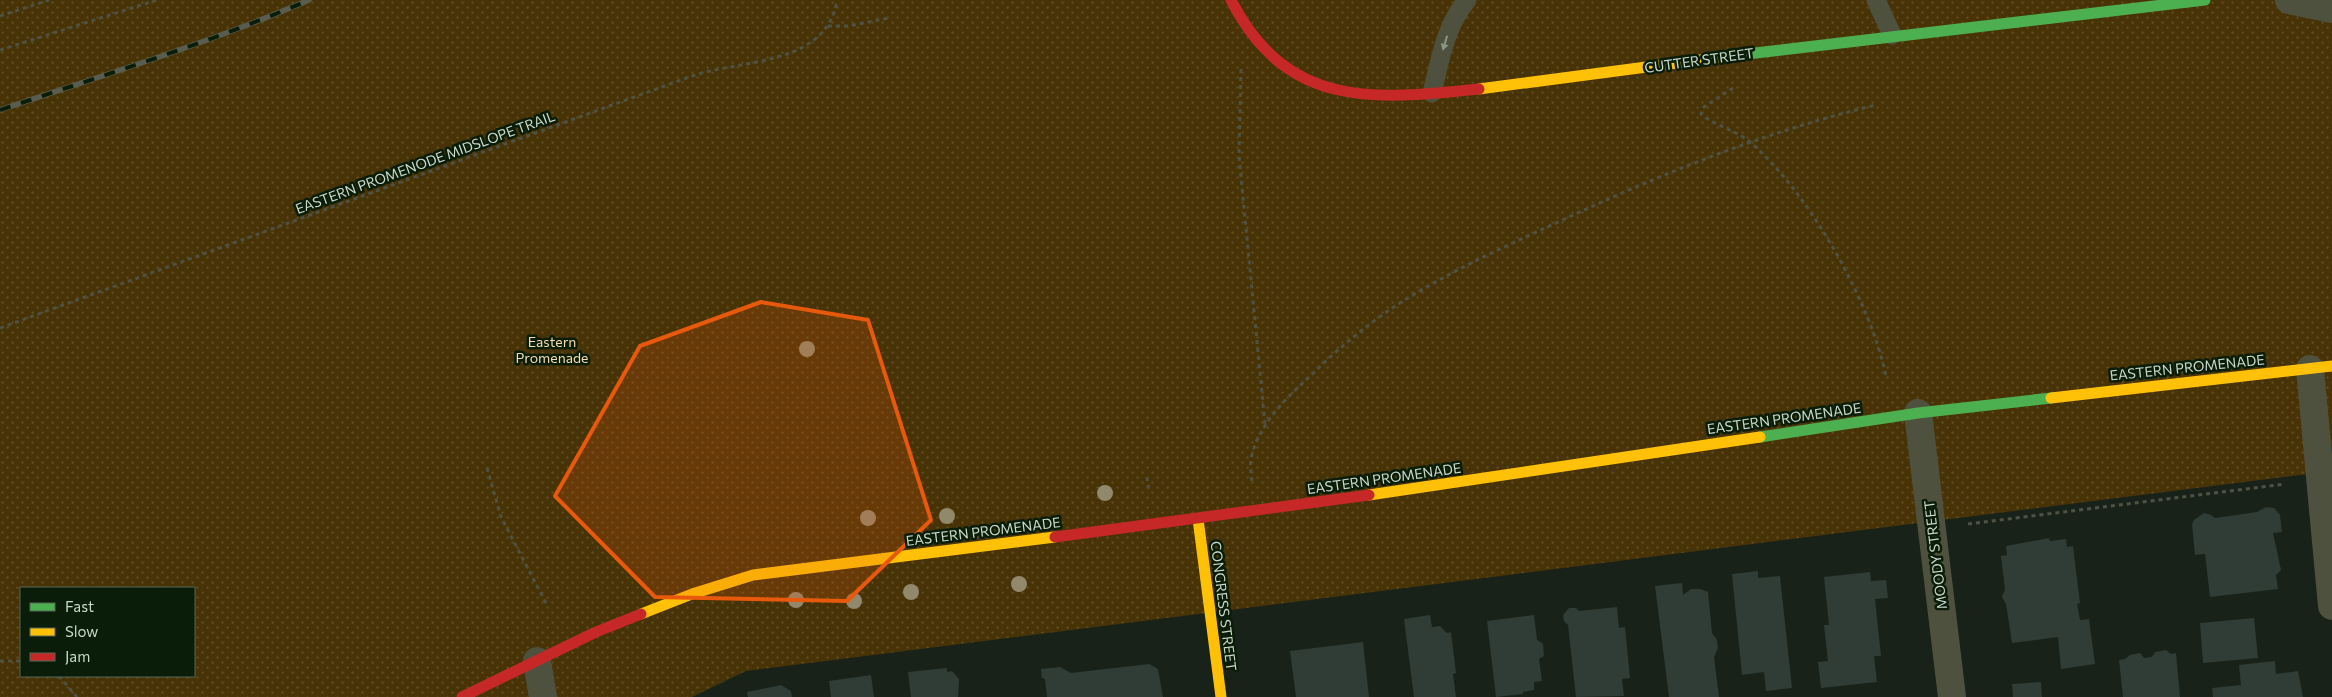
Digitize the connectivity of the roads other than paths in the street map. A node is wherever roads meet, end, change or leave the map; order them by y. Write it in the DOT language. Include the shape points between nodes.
graph roads {
  1 [pos="1231,0"];
  2 [pos="1467,0"];
  3 [pos="1876,0"];
  4 [pos="2205,0"];
  5 [pos="2289,0"];
  6 [pos="2332,9"];
  7 [pos="1892,35"];
  8 [pos="1432,93"];
  9 [pos="2321,367"];
  10 [pos="1918,413"];
  11 [pos="1198,519"];
  12 [pos="2332,606"];
  13 [pos="537,661"];
  14 [pos="462,697"];
  15 [pos="543,697"];
  16 [pos="1221,697"];
  17 [pos="1952,697"];
  1 -- 8 [label="street, CUTTER STREET" via="1247,29 1265,50 1310,82 1367,95"];
  2 -- 8 [label="lane, one-way" via="1448,32"];
  3 -- 7 [label="lane"];
  4 -- 7 [label="street, CUTTER STREET"];
  5 -- 6 [label="street"];
  7 -- 8 [label="street, CUTTER STREET"];
  9 -- 10 [label="street, EASTERN PROMENADE"];
  9 -- 12 [label="street"];
  10 -- 11 [label="street, EASTERN PROMENADE"];
  10 -- 17 [label="street, MOODY STREET"];
  11 -- 13 [label="street, EASTERN PROMENADE" via="754,576 692,594 596,632"];
  11 -- 16 [label="street, CONGRESS STREET"];
  13 -- 14 [label="street, EASTERN PROMENADE"];
  13 -- 15 [label="street"];
}
